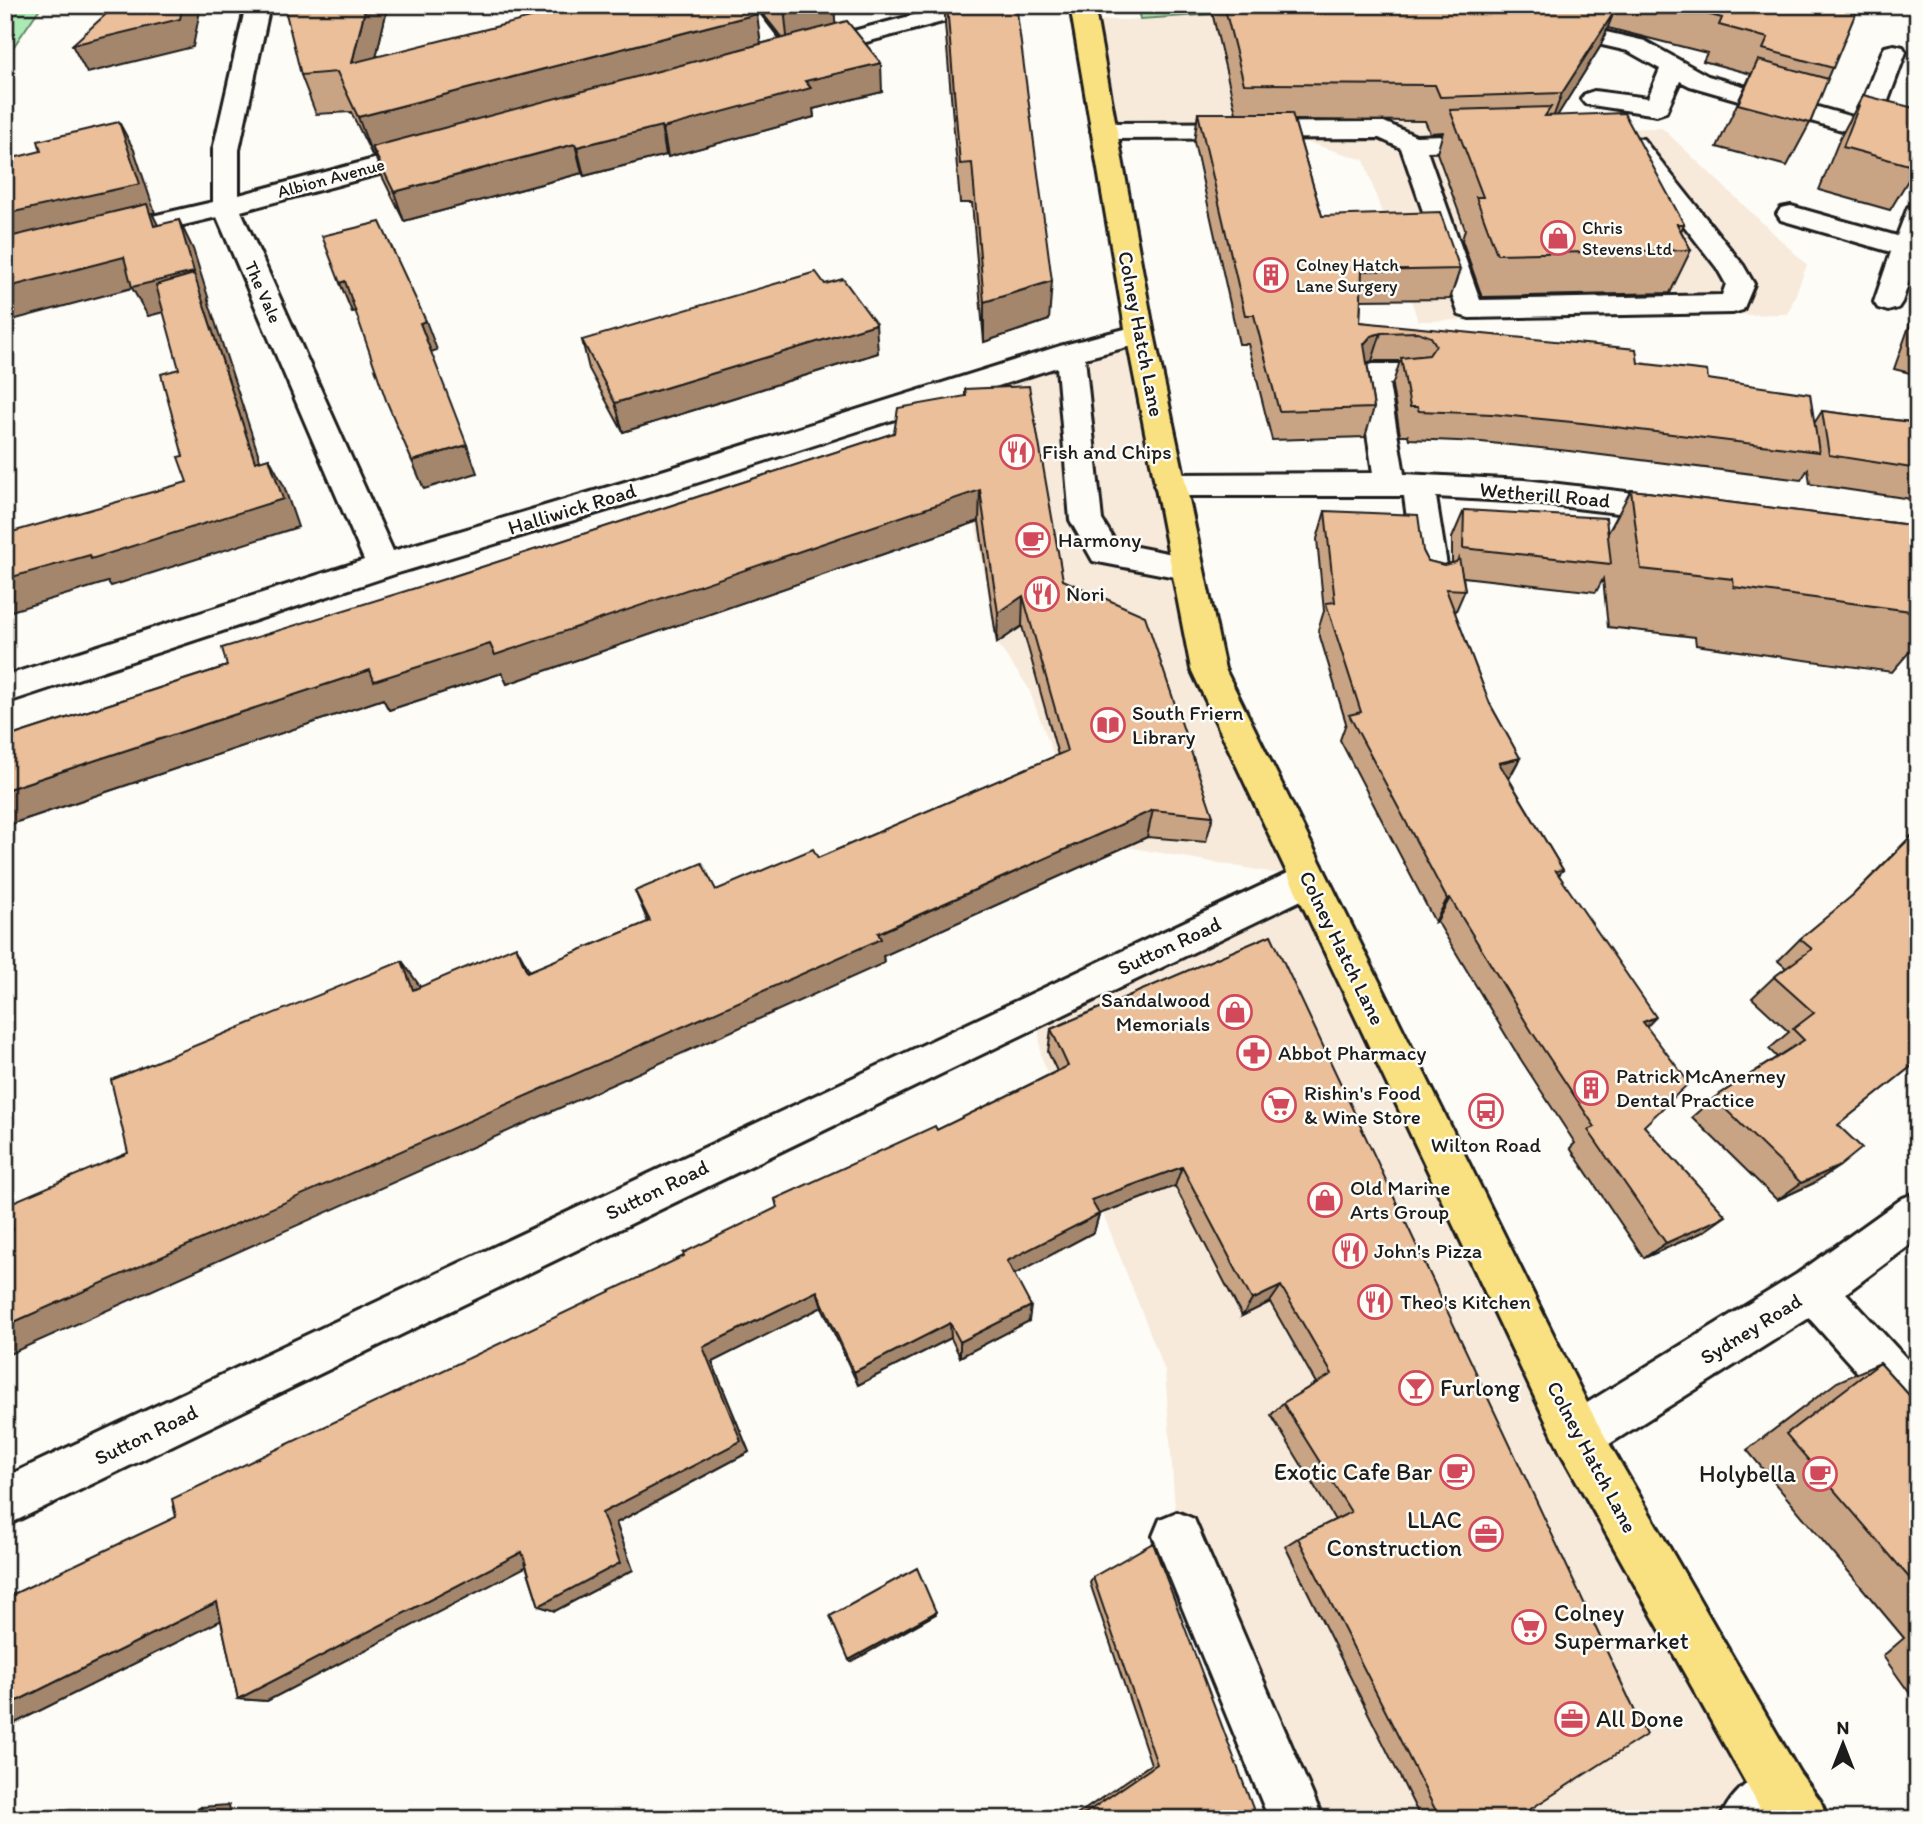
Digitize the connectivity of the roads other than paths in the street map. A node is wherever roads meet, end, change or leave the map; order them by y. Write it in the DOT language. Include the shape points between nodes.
graph roads {
  1 [pos="258,5"];
  2 [pos="740,5"];
  3 [pos="980,5"];
  4 [pos="1082,5"];
  5 [pos="1554,27"];
  6 [pos="1894,52"];
  7 [pos="781,58"];
  8 [pos="755,65"];
  9 [pos="1673,67"];
  10 [pos="1594,99"];
  11 [pos="1865,127"];
  12 [pos="1104,131"];
  13 [pos="1412,144"];
  14 [pos="1918,144"];
  15 [pos="451,146"];
  16 [pos="226,207"];
  17 [pos="1918,213"];
  18 [pos="1791,214"];
  19 [pos="1906,247"];
  20 [pos="5,260"];
  21 [pos="1888,302"];
  22 [pos="1140,334"];
  23 [pos="1070,353"];
  24 [pos="1409,374"];
  25 [pos="1170,485"];
  26 [pos="1404,485"];
  27 [pos="1709,513"];
  28 [pos="383,566"];
  29 [pos="1186,567"];
  30 [pos="1432,578"];
  31 [pos="5,690"];
  32 [pos="1309,879"];
  33 [pos="1918,1213"];
  34 [pos="1813,1290"];
  35 [pos="1918,1406"];
  36 [pos="1578,1436"];
  37 [pos="5,1502"];
  38 [pos="1177,1536"];
  39 [pos="1776,1809"];
  40 [pos="1296,1819"];
  1 -- 16 [label="street, The Vale" via="226,150"];
  2 -- 7 [label="street"];
  3 -- 7 [label="street"];
  4 -- 12 [label="main road, Colney Hatch Lane"];
  5 -- 9 [label="street" via="1636,47"];
  6 -- 11 [label="street"];
  7 -- 8 [label="street"];
  9 -- 10 [label="street" via="1657,107"];
  9 -- 11 [label="street" via="1699,81"];
  11 -- 14 [label="street"];
  12 -- 13 [label="street" via="1384,130"];
  12 -- 22 [label="main road, Colney Hatch Lane"];
  13 -- 13 [label="street" via="1558,139 1634,144 1730,265 1740,284 1733,304 1469,309"];
  15 -- 16 [label="street, Albion Avenue"];
  16 -- 20 [label="street, Albion Avenue"];
  16 -- 28 [label="street, The Vale"];
  17 -- 19 [label="street"];
  18 -- 19 [label="street"];
  19 -- 21 [label="street"];
  22 -- 23 [label="street, Halliwick Road"];
  22 -- 25 [label="main road, Colney Hatch Lane"];
  23 -- 28 [label="street, Halliwick Road"];
  23 -- 29 [label="street" via="1086,520 1105,553"];
  24 -- 26 [label="street" via="1373,374"];
  25 -- 26 [label="street, Wetherill Road"];
  25 -- 29 [label="main road, Colney Hatch Lane"];
  26 -- 27 [label="street, Wetherill Road" via="1525,491"];
  26 -- 30 [label="street"];
  28 -- 31 [label="street, Halliwick Road"];
  29 -- 32 [label="main road, Colney Hatch Lane" via="1208,669"];
  32 -- 36 [label="main road, Colney Hatch Lane"];
  32 -- 37 [label="street, Sutton Road"];
  33 -- 34 [label="street, Sydney Road"];
  34 -- 35 [label="street"];
  34 -- 36 [label="street, Sydney Road"];
  36 -- 39 [label="main road, Colney Hatch Lane"];
  38 -- 40 [label="street"];
}
